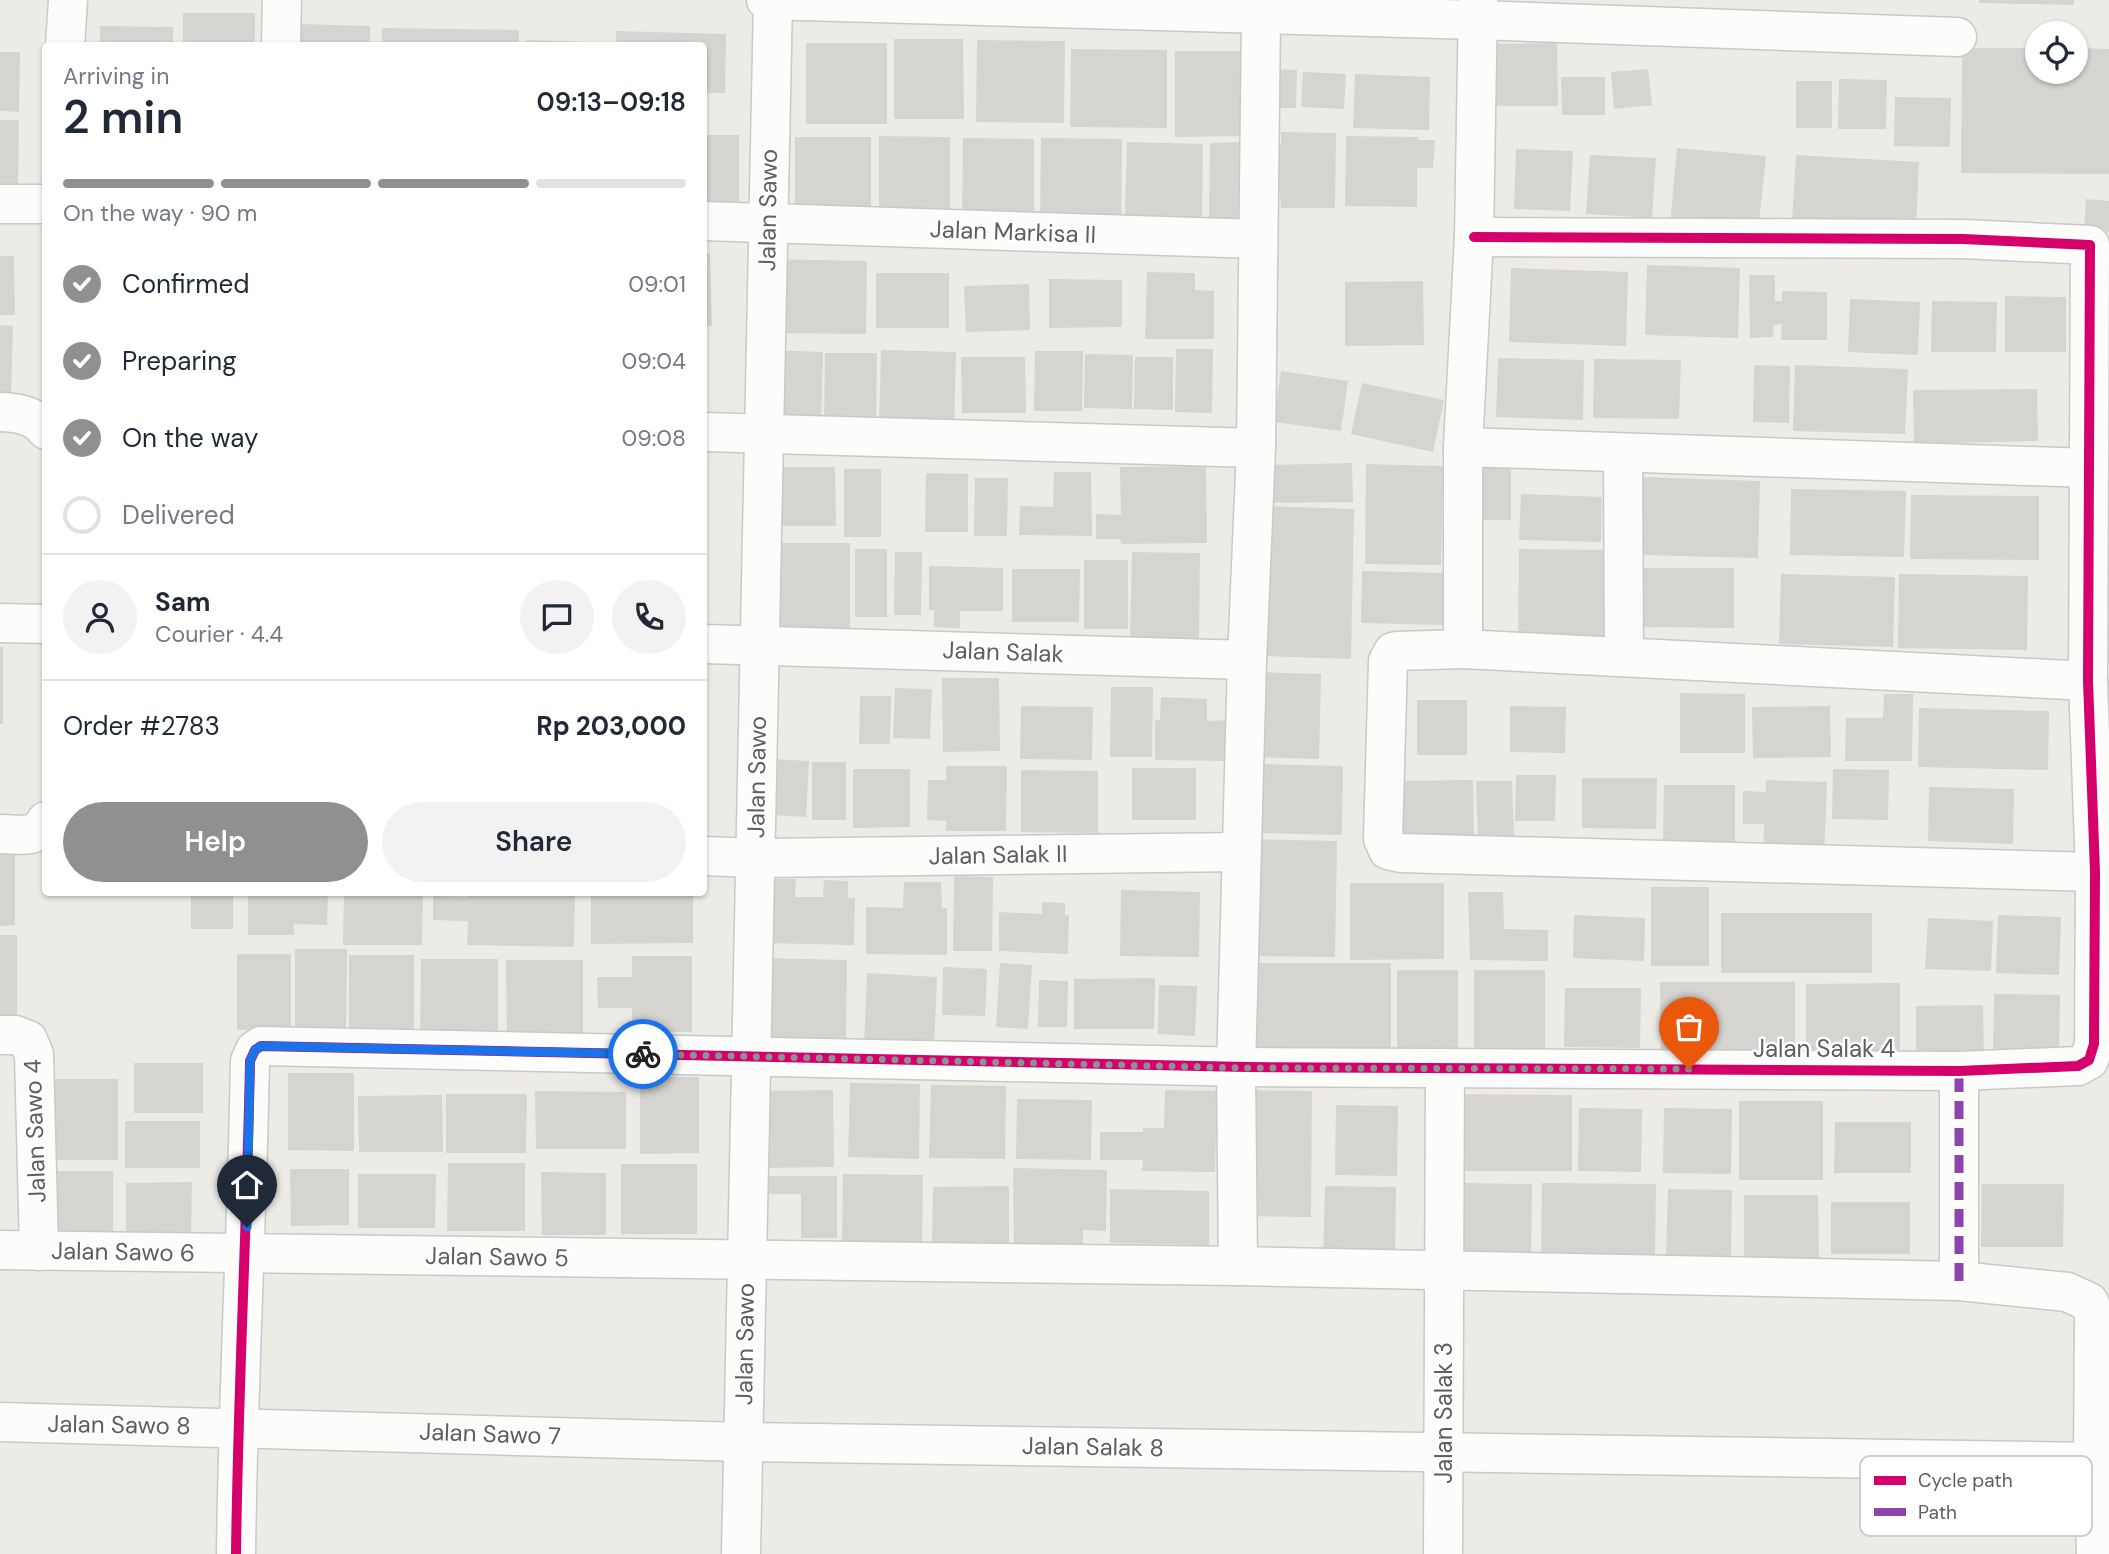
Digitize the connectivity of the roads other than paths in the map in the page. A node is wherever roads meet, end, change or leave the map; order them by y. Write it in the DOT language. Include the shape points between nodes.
graph roads {
  1 [pos="68,0"];
  2 [pos="282,0"];
  3 [pos="766,0"];
  4 [pos="773,0"];
  5 [pos="1477,10"];
  6 [pos="1261,15"];
  7 [pos="1956,37"];
  8 [pos="65,42"];
  9 [pos="281,42"];
  10 [pos="0,204"];
  11 [pos="42,204"];
  12 [pos="707,221"];
  13 [pos="768,225"];
  14 [pos="1474,237"];
  15 [pos="1258,239"];
  16 [pos="0,412"];
  17 [pos="42,425"];
  18 [pos="707,432"];
  19 [pos="764,433"];
  20 [pos="1463,447"];
  21 [pos="1256,448"];
  22 [pos="1623,453"];
  23 [pos="2089,468"];
  24 [pos="0,623"];
  25 [pos="42,624"];
  26 [pos="707,644"];
  27 [pos="760,645"];
  28 [pos="1463,649"];
  29 [pos="1624,657"];
  30 [pos="1247,660"];
  31 [pos="2088,681"];
  32 [pos="42,827"];
  33 [pos="0,834"];
  34 [pos="1241,852"];
  35 [pos="707,856"];
  36 [pos="755,858"];
  37 [pos="2095,872"];
  38 [pos="0,1035"];
  39 [pos="751,1057"];
  40 [pos="1236,1067"];
  41 [pos="1445,1068"];
  42 [pos="1959,1071"];
  43 [pos="0,1250"];
  44 [pos="39,1251"];
  45 [pos="247,1255"];
  46 [pos="746,1259"];
  47 [pos="1238,1266"];
  48 [pos="1445,1272"];
  49 [pos="1959,1281"];
  50 [pos="0,1422"];
  51 [pos="238,1427"];
  52 [pos="743,1442"];
  53 [pos="1444,1452"];
  54 [pos="1860,1458"];
  55 [pos="2093,1462"];
  56 [pos="236,1554"];
  57 [pos="740,1554"];
  58 [pos="1443,1554"];
  59 [pos="2096,1554"];
  1 -- 8 [label="street"];
  2 -- 9 [label="street"];
  3 -- 4 [label="street"];
  4 -- 6 [label="street"];
  4 -- 13 [label="street, Jalan Sawo"];
  5 -- 6 [label="street"];
  5 -- 7 [label="street"];
  5 -- 14 [label="street"];
  6 -- 15 [label="street"];
  10 -- 11 [label="street"];
  12 -- 13 [label="street, Jalan Markisa II"];
  13 -- 15 [label="street, Jalan Markisa II"];
  13 -- 19 [label="street, Jalan Sawo"];
  14 -- 20 [label="street"];
  14 -- 23 [label="street" via="1963,239 2090,245"];
  15 -- 21 [label="street"];
  16 -- 17 [label="street" via="29,417"];
  18 -- 19 [label="street"];
  19 -- 21 [label="street"];
  19 -- 27 [label="street, Jalan Sawo"];
  20 -- 22 [label="street"];
  20 -- 28 [label="street"];
  21 -- 30 [label="street"];
  22 -- 23 [label="street"];
  22 -- 29 [label="street"];
  23 -- 31 [label="street"];
  24 -- 25 [label="street"];
  26 -- 27 [label="street, Jalan Salak"];
  27 -- 30 [label="street, Jalan Salak"];
  27 -- 36 [label="street, Jalan Sawo"];
  28 -- 29 [label="street"];
  28 -- 37 [label="street" via="1397,651 1388,661 1383,839 1393,852"];
  29 -- 31 [label="street"];
  30 -- 34 [label="street"];
  31 -- 37 [label="street"];
  32 -- 33 [label="street" via="33,834"];
  34 -- 36 [label="street, Jalan Salak II"];
  34 -- 40 [label="street"];
  35 -- 36 [label="street, Jalan Salak II"];
  36 -- 39 [label="street, Jalan Sawo"];
  37 -- 42 [label="street, Jalan Salak 4" via="2092,1053 2083,1065"];
  38 -- 44 [label="street, Jalan Sawo 4" via="21,1037 32,1047"];
  39 -- 40 [label="street, Jalan Salak 4"];
  39 -- 45 [label="street, Jalan Salak 4" via="261,1046 250,1061"];
  39 -- 46 [label="street, Jalan Sawo"];
  40 -- 41 [label="street, Jalan Salak 4"];
  40 -- 47 [label="street"];
  41 -- 42 [label="street, Jalan Salak 4"];
  41 -- 48 [label="street, Jalan Salak 3"];
  42 -- 49 [label="street"];
  43 -- 44 [label="street, Jalan Sawo 6"];
  44 -- 45 [label="street, Jalan Sawo 6"];
  45 -- 46 [label="street, Jalan Sawo 5"];
  45 -- 51 [label="street"];
  46 -- 47 [label="street, Jalan Sawo 5"];
  46 -- 52 [label="street, Jalan Sawo"];
  47 -- 48 [label="street, Jalan Sawo 5"];
  48 -- 49 [label="street, Jalan Sawo 5"];
  48 -- 53 [label="street, Jalan Salak 3"];
  49 -- 55 [label="street, Jalan Sawo 5" via="2067,1293 2089,1302 2094,1314"];
  50 -- 51 [label="street, Jalan Sawo 8"];
  51 -- 52 [label="street, Jalan Sawo 7"];
  51 -- 56 [label="street"];
  52 -- 53 [label="street, Jalan Salak 8"];
  52 -- 57 [label="street, Jalan Sawo"];
  53 -- 54 [label="street, Jalan Salak 8"];
  53 -- 58 [label="street, Jalan Salak 3"];
  55 -- 59 [label="street"];
}
